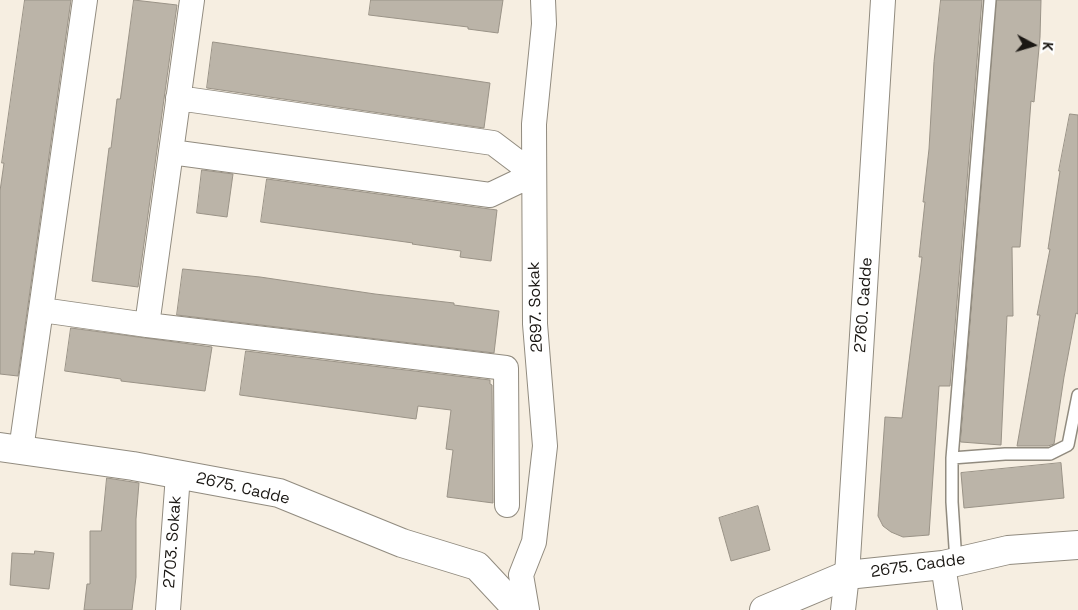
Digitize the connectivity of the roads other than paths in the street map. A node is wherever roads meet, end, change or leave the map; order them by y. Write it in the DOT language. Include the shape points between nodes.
graph roads {
  1 [pos="85,0"];
  2 [pos="192,0"];
  3 [pos="543,0"];
  4 [pos="883,0"];
  5 [pos="990,0"];
  6 [pos="178,98"];
  7 [pos="171,152"];
  8 [pos="534,174"];
  9 [pos="42,310"];
  10 [pos="146,325"];
  11 [pos="1078,395"];
  12 [pos="11,448"];
  13 [pos="952,458"];
  14 [pos="178,475"];
  15 [pos="507,505"];
  16 [pos="1078,545"];
  17 [pos="949,563"];
  18 [pos="847,575"];
  19 [pos="168,610"];
  20 [pos="518,610"];
  21 [pos="527,610"];
  22 [pos="764,610"];
  23 [pos="844,610"];
  24 [pos="950,610"];
  1 -- 9 [label="street"];
  2 -- 6 [label="street"];
  3 -- 8 [label="street, 2697. Sokak" via="544,24 534,124"];
  4 -- 18 [label="street, 2760. Cadde"];
  5 -- 13 [label="lane"];
  6 -- 7 [label="street"];
  6 -- 8 [label="street" via="493,143"];
  7 -- 8 [label="street" via="490,195"];
  7 -- 10 [label="street"];
  8 -- 21 [label="street, 2697. Sokak" via="535,324 545,446 534,542 521,575"];
  9 -- 10 [label="street"];
  9 -- 12 [label="street"];
  10 -- 15 [label="street" via="506,368"];
  11 -- 13 [label="lane" via="1068,445 1050,454"];
  12 -- 14 [label="street, 2675. Cadde"];
  13 -- 17 [label="lane"];
  14 -- 19 [label="street, 2703. Sokak"];
  14 -- 20 [label="street, 2675. Cadde" via="279,494 402,543 477,566"];
  16 -- 17 [label="street, 2675. Cadde" via="1008,550"];
  17 -- 18 [label="street, 2675. Cadde"];
  17 -- 24 [label="street"];
  18 -- 22 [label="street, 2675. Cadde"];
  18 -- 23 [label="street, 2760. Cadde"];
}
